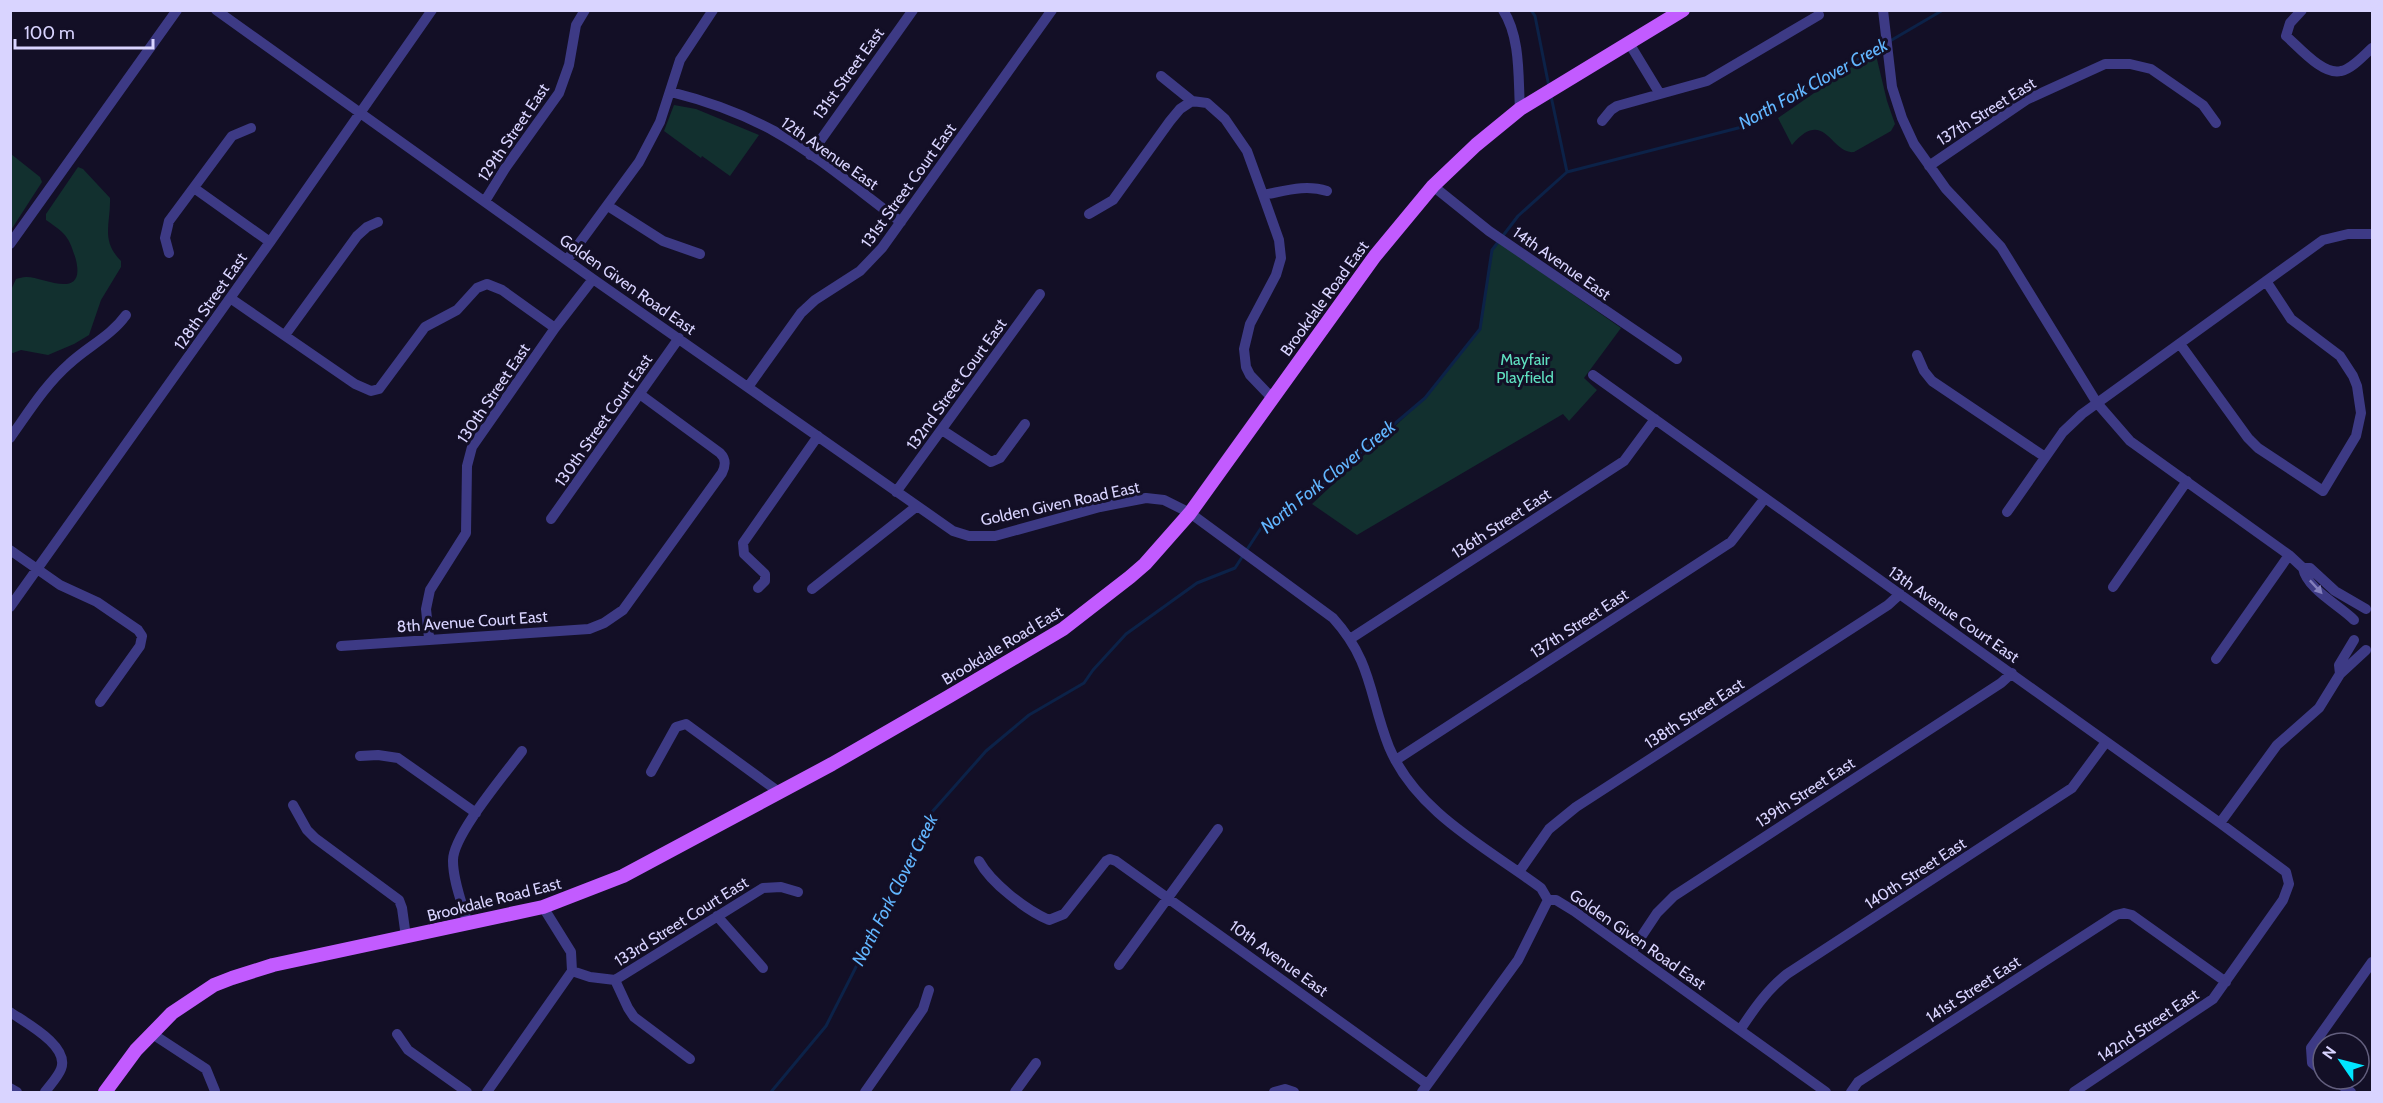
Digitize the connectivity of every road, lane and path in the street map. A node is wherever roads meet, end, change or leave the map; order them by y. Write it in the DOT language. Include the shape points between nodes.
graph roads {
  1 [pos="177,10"];
  2 [pos="216,10"];
  3 [pos="432,10"];
  4 [pos="585,10"];
  5 [pos="713,10"];
  6 [pos="913,10"];
  7 [pos="1052,10"];
  8 [pos="1503,10"];
  9 [pos="1683,10"];
  10 [pos="2302,10"];
  11 [pos="1819,15"];
  12 [pos="1883,15"];
  13 [pos="1629,43"];
  14 [pos="2373,48"];
  15 [pos="1161,76"];
  16 [pos="671,92"];
  17 [pos="1660,94"];
  18 [pos="1192,101"];
  19 [pos="1520,109"];
  20 [pos="361,113"];
  21 [pos="1602,121"];
  22 [pos="2216,123"];
  23 [pos="251,128"];
  24 [pos="810,155"];
  25 [pos="1929,165"];
  26 [pos="1433,186"];
  27 [pos="194,188"];
  28 [pos="1327,191"];
  29 [pos="1263,195"];
  30 [pos="485,201"];
  31 [pos="608,206"];
  32 [pos="1089,214"];
  33 [pos="378,222"];
  34 [pos="901,222"];
  35 [pos="2373,234"];
  36 [pos="270,242"];
  37 [pos="10,244"];
  38 [pos="169,253"];
  39 [pos="700,254"];
  40 [pos="567,260"];
  41 [pos="593,279"];
  42 [pos="2266,281"];
  43 [pos="1040,294"];
  44 [pos="230,298"];
  45 [pos="126,315"];
  46 [pos="555,328"];
  47 [pos="285,335"];
  48 [pos="679,338"];
  49 [pos="2181,344"];
  50 [pos="1917,355"];
  51 [pos="1677,359"];
  52 [pos="1593,375"];
  53 [pos="748,387"];
  54 [pos="641,395"];
  55 [pos="1272,398"];
  56 [pos="2097,403"];
  57 [pos="1655,419"];
  58 [pos="1025,424"];
  59 [pos="942,430"];
  60 [pos="818,436"];
  61 [pos="10,438"];
  62 [pos="2045,457"];
  63 [pos="2187,481"];
  64 [pos="896,492"];
  65 [pos="1765,498"];
  66 [pos="917,506"];
  67 [pos="2007,512"];
  68 [pos="1190,513"];
  69 [pos="551,519"];
  70 [pos="10,550"];
  71 [pos="2289,555"];
  72 [pos="2303,568"];
  73 [pos="38,569"];
  74 [pos="2113,587"];
  75 [pos="758,588"];
  76 [pos="812,590"];
  77 [pos="1900,594"];
  78 [pos="10,607"];
  79 [pos="2369,608"];
  80 [pos="2354,620"];
  81 [pos="429,638"];
  82 [pos="1350,639"];
  83 [pos="2354,640"];
  84 [pos="341,646"];
  85 [pos="2369,650"];
  86 [pos="2216,659"];
  87 [pos="2012,674"];
  88 [pos="2340,674"];
  89 [pos="100,702"];
  90 [pos="2106,742"];
  91 [pos="522,751"];
  92 [pos="360,756"];
  93 [pos="1396,760"];
  94 [pos="651,772"];
  95 [pos="779,792"];
  96 [pos="293,805"];
  97 [pos="476,813"];
  98 [pos="2220,823"];
  99 [pos="1218,829"];
  100 [pos="979,861"];
  101 [pos="1519,872"];
  102 [pos="2289,884"];
  103 [pos="798,892"];
  104 [pos="1169,897"];
  105 [pos="1548,900"];
  106 [pos="543,907"];
  107 [pos="717,916"];
  108 [pos="468,925"];
  109 [pos="406,937"];
  110 [pos="1631,952"];
  111 [pos="2373,962"];
  112 [pos="1119,965"];
  113 [pos="763,968"];
  114 [pos="572,971"];
  115 [pos="615,980"];
  116 [pos="2226,982"];
  117 [pos="929,990"];
  118 [pos="10,1012"];
  119 [pos="1740,1030"];
  120 [pos="2323,1031"];
  121 [pos="151,1032"];
  122 [pos="397,1034"];
  123 [pos="690,1059"];
  124 [pos="1036,1063"];
  125 [pos="10,1088"];
  126 [pos="1424,1088"];
  127 [pos="215,1091"];
  128 [pos="17,1092"];
  129 [pos="45,1092"];
  130 [pos="105,1092"];
  131 [pos="467,1092"];
  132 [pos="488,1092"];
  133 [pos="865,1092"];
  134 [pos="1015,1092"];
  135 [pos="1274,1092"];
  136 [pos="1294,1092"];
  137 [pos="1826,1092"];
  138 [pos="1851,1092"];
  139 [pos="2074,1092"];
  1 -- 37 [label="street"];
  2 -- 20 [label="street, Golden Given Road East"];
  3 -- 20 [label="street, 128th Street East"];
  4 -- 30 [label="street, 129th Street East" via="576,25 559,93"];
  5 -- 16 [label="street" via="680,60"];
  6 -- 24 [label="street, 131st Street East"];
  7 -- 34 [label="street, 131st Street Court East"];
  8 -- 19 [label="street" via="1515,44"];
  9 -- 13 [label="main road, Brookdale Road East"];
  10 -- 14 [label="street" via="2290,23 2286,36 2326,68 2345,70"];
  11 -- 17 [label="street" via="1707,81"];
  12 -- 25 [label="street" via="1898,106 1910,136"];
  13 -- 17 [label="street"];
  13 -- 19 [label="main road, Brookdale Road East"];
  15 -- 18 [label="street"];
  16 -- 24 [label="street, 12th Avenue East" via="745,117"];
  16 -- 31 [label="street" via="652,139"];
  17 -- 21 [label="street" via="1617,106"];
  18 -- 29 [label="street" via="1207,103 1238,134"];
  18 -- 32 [label="street" via="1170,121 1113,200"];
  19 -- 26 [label="main road, Brookdale Road East"];
  20 -- 30 [label="street, Golden Given Road East"];
  20 -- 36 [label="street, 128th Street East"];
  22 -- 25 [label="street, 137th Street East" via="2203,105 2151,69 2105,64 2026,100"];
  23 -- 27 [label="street" via="232,136"];
  24 -- 34 [label="street, 12th Avenue East"];
  25 -- 56 [label="street" via="1946,189 2001,247"];
  26 -- 51 [label="street, 14th Avenue East" via="1489,231"];
  26 -- 55 [label="main road, Brookdale Road East" via="1375,256"];
  27 -- 36 [label="street"];
  27 -- 38 [label="street" via="170,221 165,238"];
  28 -- 29 [label="street" via="1314,187"];
  29 -- 55 [label="street" via="1281,258 1250,324 1244,350 1250,375"];
  30 -- 40 [label="street, Golden Given Road East"];
  31 -- 39 [label="street" via="663,241"];
  31 -- 40 [label="street"];
  33 -- 47 [label="street" via="357,236"];
  34 -- 53 [label="street, 131st Street Court East" via="865,267 801,313"];
  35 -- 42 [label="street" via="2323,240"];
  36 -- 44 [label="street, 128th Street East"];
  40 -- 41 [label="street, Golden Given Road East"];
  41 -- 46 [label="street, 130th Street East"];
  41 -- 48 [label="street, Golden Given Road East"];
  42 -- 49 [label="street"];
  42 -- 49 [label="street" via="2291,319 2340,356 2357,386 2361,413 2356,436 2322,491 2248,438"];
  43 -- 59 [label="street, 132nd Street Court East"];
  44 -- 47 [label="street"];
  44 -- 73 [label="street, 128th Street East"];
  45 -- 61 [label="street" via="54,379"];
  46 -- 47 [label="street" via="502,290 487,284 477,288 457,310 418,333 375,392 355,384"];
  46 -- 81 [label="street, 130th Street East" via="472,447 467,466 466,533 430,591 426,609"];
  48 -- 53 [label="street, Golden Given Road East"];
  48 -- 54 [label="street, 130th Street Court East"];
  49 -- 56 [label="street"];
  50 -- 62 [label="street" via="1932,381"];
  52 -- 57 [label="street, 13th Avenue Court East"];
  53 -- 60 [label="street, Golden Given Road East"];
  54 -- 69 [label="street, 130th Street Court East"];
  54 -- 81 [label="street, 8th Avenue Court East" via="715,448 723,456 725,466 627,605 589,629"];
  55 -- 68 [label="main road, Brookdale Road East"];
  56 -- 62 [label="street" via="2070,423"];
  56 -- 63 [label="street" via="2130,441"];
  57 -- 65 [label="street, 13th Avenue Court East"];
  57 -- 82 [label="street, 136th Street East" via="1624,461"];
  58 -- 59 [label="street" via="1000,458 991,462"];
  59 -- 64 [label="street, 132nd Street Court East"];
  60 -- 64 [label="street, Golden Given Road East"];
  60 -- 75 [label="street" via="743,543 744,555 765,574"];
  62 -- 67 [label="street"];
  63 -- 71 [label="street"];
  63 -- 74 [label="street"];
  64 -- 66 [label="street, Golden Given Road East"];
  65 -- 77 [label="street, 13th Avenue Court East"];
  65 -- 93 [label="street, 137th Street East" via="1731,543"];
  66 -- 68 [label="street, Golden Given Road East" via="953,531 986,537 1138,499 1164,500"];
  66 -- 76 [label="street"];
  68 -- 82 [label="street, Golden Given Road East" via="1324,611"];
  68 -- 95 [label="main road, Brookdale Road East" via="1145,564 1063,628"];
  70 -- 73 [label="street"];
  71 -- 72 [label="street"];
  71 -- 86 [label="street"];
  72 -- 79 [label="street" via="2310,568 2335,591"];
  72 -- 80 [label="street, one-way" via="2317,589"];
  73 -- 78 [label="street, 128th Street East"];
  73 -- 89 [label="street" via="66,589 97,602 142,636 140,646"];
  77 -- 87 [label="street, 13th Avenue Court East"];
  77 -- 101 [label="street, 138th Street East" via="1576,807 1549,829"];
  79 -- 80 [label="street"];
  80 -- 83 [label="street"];
  81 -- 84 [label="street, 8th Avenue Court East"];
  82 -- 93 [label="street, Golden Given Road East" via="1369,678"];
  83 -- 85 [label="street"];
  83 -- 88 [label="street" via="2339,664"];
  85 -- 88 [label="street"];
  87 -- 90 [label="street, 13th Avenue Court East"];
  87 -- 110 [label="street, 139th Street East" via="1674,896 1657,913"];
  88 -- 98 [label="street" via="2319,708 2268,755"];
  90 -- 98 [label="street, 13th Avenue Court East"];
  90 -- 119 [label="street, 140th Street East" via="2072,788 1787,974 1763,997"];
  91 -- 97 [label="street"];
  92 -- 97 [label="street" via="398,758"];
  93 -- 101 [label="street, Golden Given Road East" via="1435,810"];
  94 -- 95 [label="street" via="676,727 686,724"];
  95 -- 106 [label="main road, Brookdale Road East" via="623,876"];
  96 -- 109 [label="street" via="315,838 399,900"];
  97 -- 108 [label="street" via="458,841 453,859"];
  98 -- 102 [label="street, 13th Avenue Court East" via="2282,867"];
  99 -- 104 [label="street"];
  100 -- 104 [label="street, 10th Avenue East" via="989,877 1049,920 1059,918 1110,859"];
  101 -- 105 [label="street, Golden Given Road East" via="1541,888"];
  102 -- 116 [label="street, 142nd Street East" via="2283,900"];
  103 -- 107 [label="street, 133rd Street Court East" via="781,887 763,888"];
  104 -- 112 [label="street"];
  104 -- 126 [label="street, 10th Avenue East"];
  105 -- 110 [label="street, Golden Given Road East" via="1556,900 1574,911"];
  105 -- 126 [label="street" via="1521,954"];
  106 -- 108 [label="main road, Brookdale Road East"];
  106 -- 114 [label="street" via="571,952"];
  107 -- 113 [label="street"];
  107 -- 115 [label="street, 133rd Street Court East"];
  108 -- 109 [label="main road, Brookdale Road East"];
  109 -- 121 [label="main road, Brookdale Road East" via="273,964 232,978 180,1006"];
  110 -- 119 [label="street, Golden Given Road East"];
  111 -- 120 [label="street"];
  114 -- 115 [label="street"];
  114 -- 132 [label="street"];
  115 -- 123 [label="street" via="634,1017"];
  116 -- 138 [label="street, 141st Street East" via="2132,915 2116,915 1901,1053"];
  116 -- 139 [label="street, 142nd Street East" via="2200,1009"];
  117 -- 133 [label="street" via="923,1009"];
  118 -- 129 [label="street" via="59,1048 62,1069"];
  119 -- 137 [label="street, Golden Given Road East"];
  121 -- 127 [label="street" via="206,1069"];
  121 -- 130 [label="main road"];
  122 -- 131 [label="street" via="408,1050"];
  124 -- 134 [label="street"];
  125 -- 128 [label="street"];
  135 -- 136 [label="street"];
}
